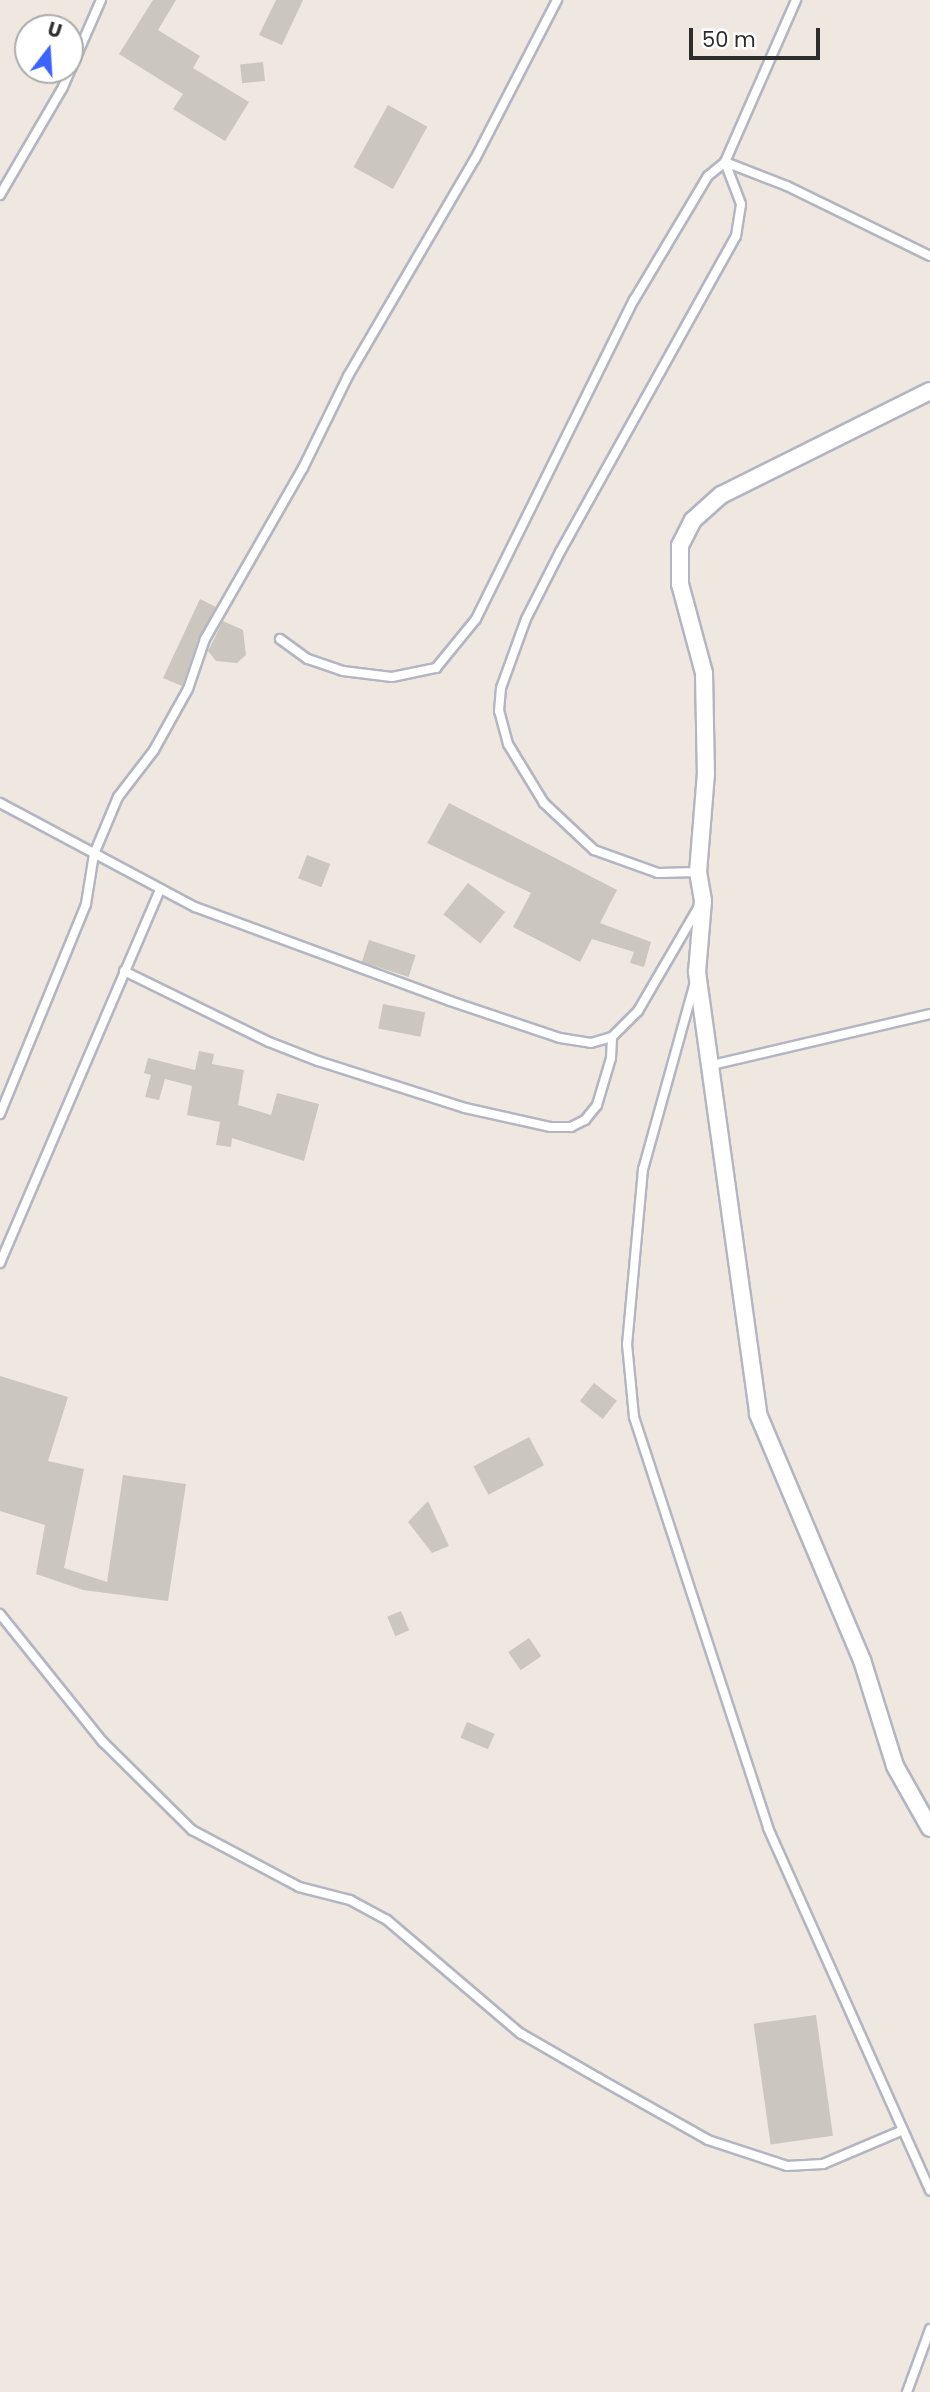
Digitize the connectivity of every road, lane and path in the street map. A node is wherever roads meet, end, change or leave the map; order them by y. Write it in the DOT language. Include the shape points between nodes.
graph roads {
  1 [pos="101,0"];
  2 [pos="557,0"];
  3 [pos="796,0"];
  4 [pos="725,162"];
  5 [pos="0,195"];
  6 [pos="930,256"];
  7 [pos="930,391"];
  8 [pos="280,639"];
  9 [pos="0,803"];
  10 [pos="94,854"];
  11 [pos="698,872"];
  12 [pos="160,889"];
  13 [pos="703,901"];
  14 [pos="124,971"];
  15 [pos="697,972"];
  16 [pos="930,1014"];
  17 [pos="612,1037"];
  18 [pos="708,1066"];
  19 [pos="0,1114"];
  20 [pos="0,1263"];
  21 [pos="0,1614"];
  22 [pos="930,1828"];
  23 [pos="903,2130"];
  24 [pos="930,2190"];
  25 [pos="930,2329"];
  26 [pos="907,2392"];
  1 -- 5 [label="lane" via="63,88"];
  2 -- 10 [label="lane" via="475,159 240,573 205,639 188,690 154,750 118,797"];
  3 -- 4 [label="lane"];
  4 -- 6 [label="lane"];
  4 -- 8 [label="lane" via="708,176 634,300 476,619 436,668 392,677 343,671 308,659"];
  4 -- 11 [label="lane" via="741,204 736,236 526,619 501,688 499,711 508,744 544,803 594,850 658,873"];
  7 -- 11 [label="street" via="722,495 693,520 680,546 680,584 704,673 706,773"];
  9 -- 10 [label="lane"];
  10 -- 12 [label="lane"];
  10 -- 19 [label="lane" via="86,904"];
  11 -- 13 [label="street"];
  12 -- 14 [label="lane"];
  12 -- 17 [label="lane" via="305,950 561,1038 591,1043"];
  13 -- 15 [label="street"];
  13 -- 17 [label="lane" via="638,1011"];
  14 -- 17 [label="lane" via="318,1061 465,1108 551,1127 571,1127 585,1120 597,1105 611,1058"];
  14 -- 20 [label="lane"];
  15 -- 18 [label="street"];
  15 -- 23 [label="lane" via="643,1169 627,1344 634,1417 768,1828"];
  16 -- 18 [label="lane"];
  18 -- 22 [label="street" via="758,1414 862,1660 895,1766"];
  21 -- 23 [label="lane" via="103,1742 192,1830 299,1887 350,1900 387,1920 520,2033 598,2078 708,2140 787,2166 823,2164"];
  23 -- 24 [label="lane"];
  25 -- 26 [label="lane"];
}
